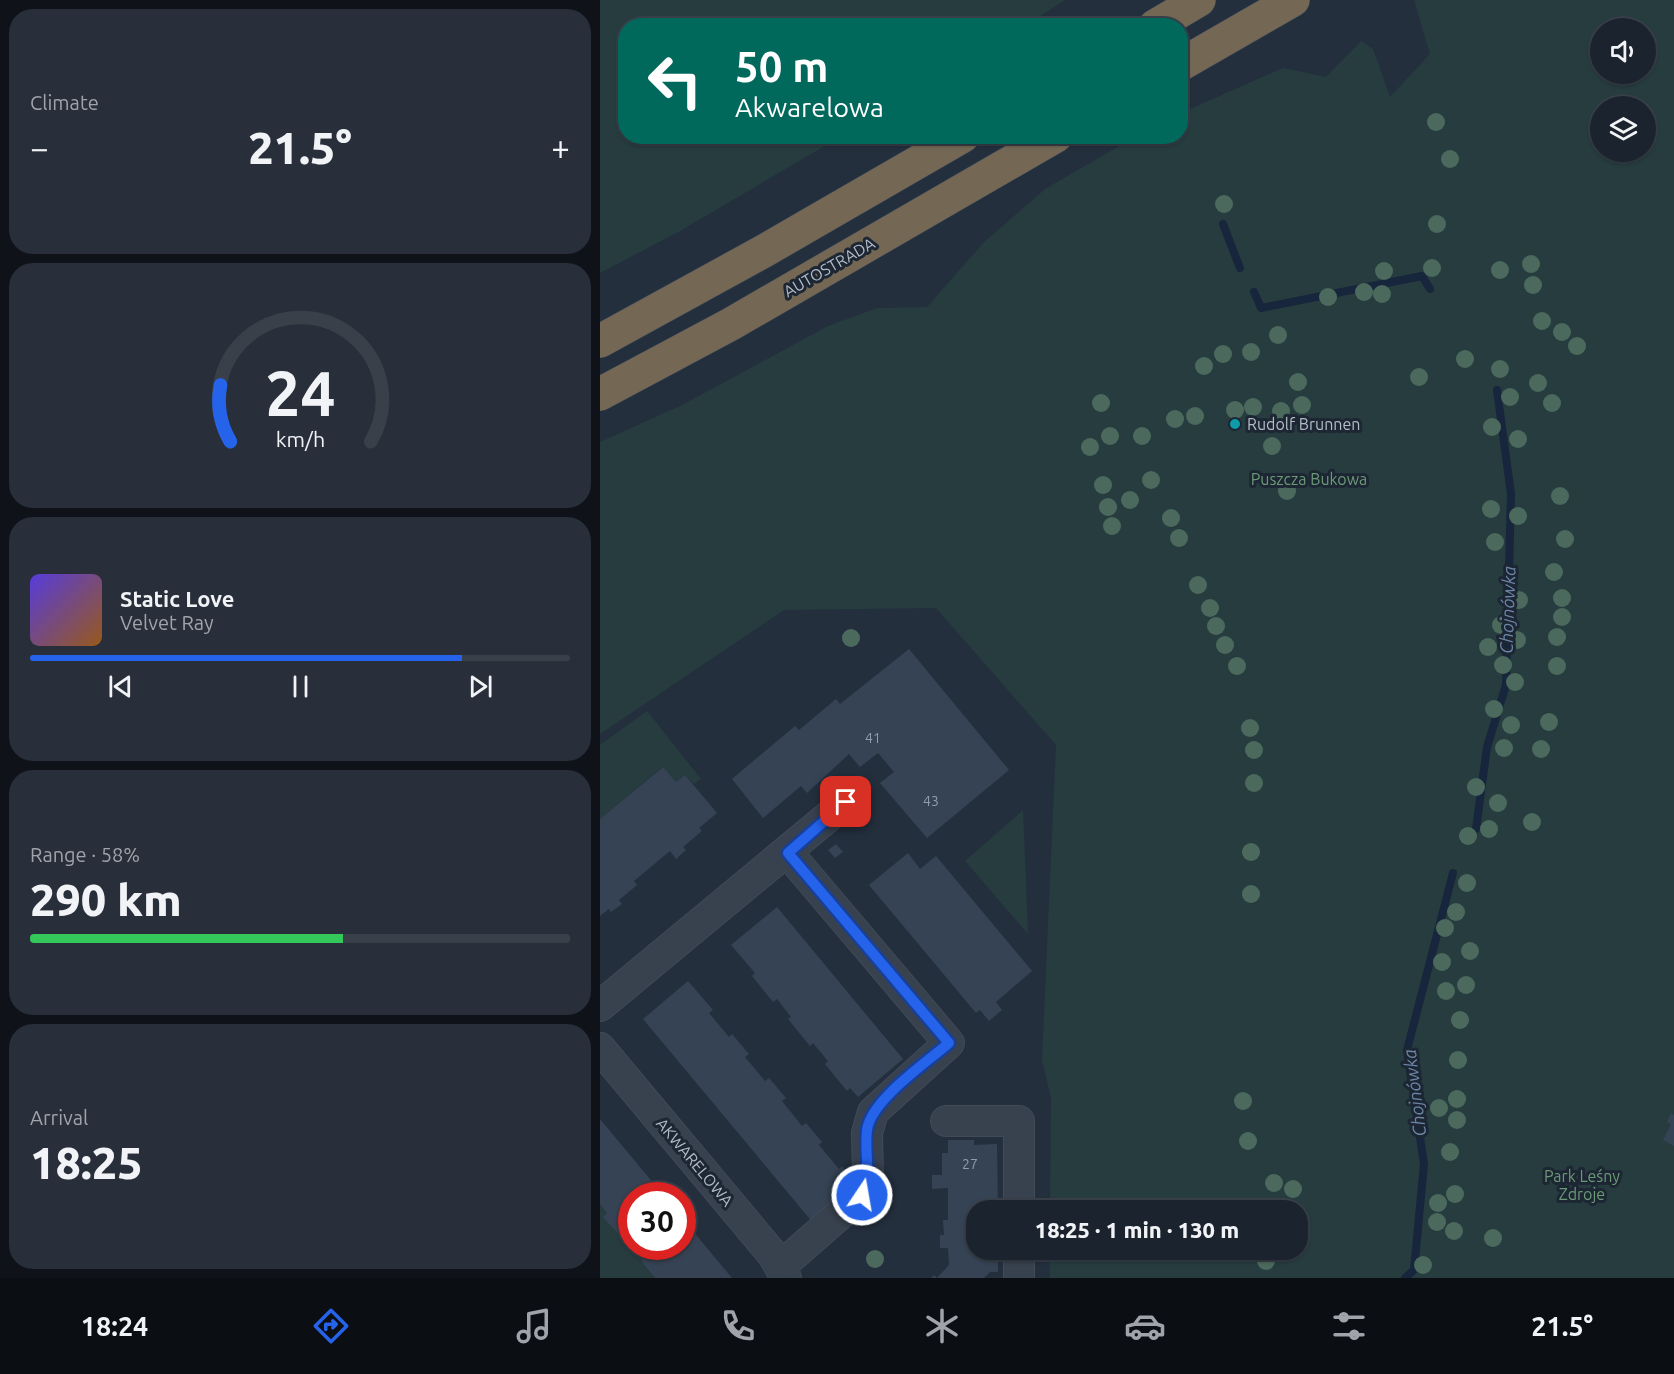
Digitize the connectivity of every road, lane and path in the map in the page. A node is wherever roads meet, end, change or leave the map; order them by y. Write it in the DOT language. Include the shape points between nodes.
graph roads {
  1 [pos="1199,0"];
  2 [pos="1287,3"];
  3 [pos="1169,18"];
  4 [pos="1188,60"];
  5 [pos="949,144"];
  6 [pos="1042,144"];
  7 [pos="600,341"];
  8 [pos="600,394"];
  9 [pos="846,802"];
  10 [pos="788,853"];
  11 [pos="600,1006"];
  12 [pos="600,1047"];
  13 [pos="946,1121"];
  14 [pos="1019,1200"];
  15 [pos="1019,1260"];
  16 [pos="783,1272"];
  17 [pos="1019,1278"];
  1 -- 3 [label="highway"];
  2 -- 4 [label="highway"];
  5 -- 7 [label="highway"];
  6 -- 8 [label="highway, AUTOSTRADA" via="731,324"];
  9 -- 10 [label="street"];
  10 -- 11 [label="street"];
  10 -- 16 [label="street" via="949,1043 873,1112 867,1133 868,1177 862,1195"];
  12 -- 16 [label="street, AKWARELOWA"];
  13 -- 14 [label="street" via="1019,1121"];
  15 -- 17 [label="street"];
}
